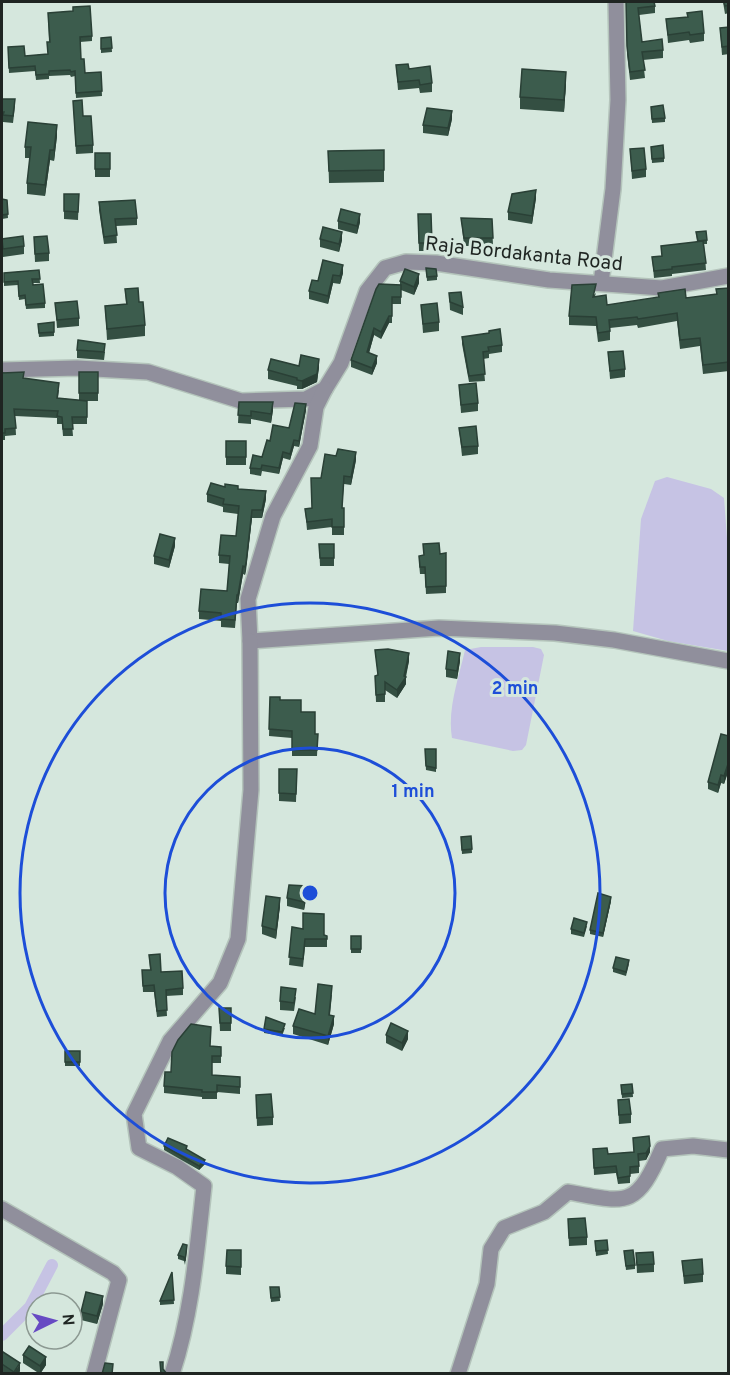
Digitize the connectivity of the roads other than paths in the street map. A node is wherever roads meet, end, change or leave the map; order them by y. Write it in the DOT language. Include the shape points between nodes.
graph roads {
  1 [pos="616,2"];
  2 [pos="729,276"];
  3 [pos="601,283"];
  4 [pos="2,370"];
  5 [pos="325,389"];
  6 [pos="250,641"];
  7 [pos="729,661"];
  8 [pos="729,1150"];
  9 [pos="2,1209"];
  10 [pos="94,1374"];
  11 [pos="172,1374"];
  12 [pos="459,1374"];
  1 -- 3 [label="street" via="618,100 613,189"];
  2 -- 3 [label="street, Raja Bordakanta Road" via="662,288"];
  3 -- 5 [label="street, Raja Bordakanta Road" via="549,280 436,262 406,262 385,268 367,291 341,363"];
  4 -- 5 [label="street" via="77,368 148,372 241,401 306,399"];
  5 -- 6 [label="street, Raja Bordakanta Road" via="316,407 310,446 273,516 248,598"];
  6 -- 7 [label="street" via="439,628 555,633"];
  6 -- 11 [label="street, Raja Bordakanta Road" via="251,790 238,939 220,983 170,1041 134,1114 139,1148 204,1186 196,1255"];
  8 -- 12 [label="street" via="693,1146 662,1149 649,1178 633,1196 615,1201 568,1192 544,1212 504,1228 490,1248 487,1284"];
  9 -- 10 [label="street" via="119,1280"];
}
